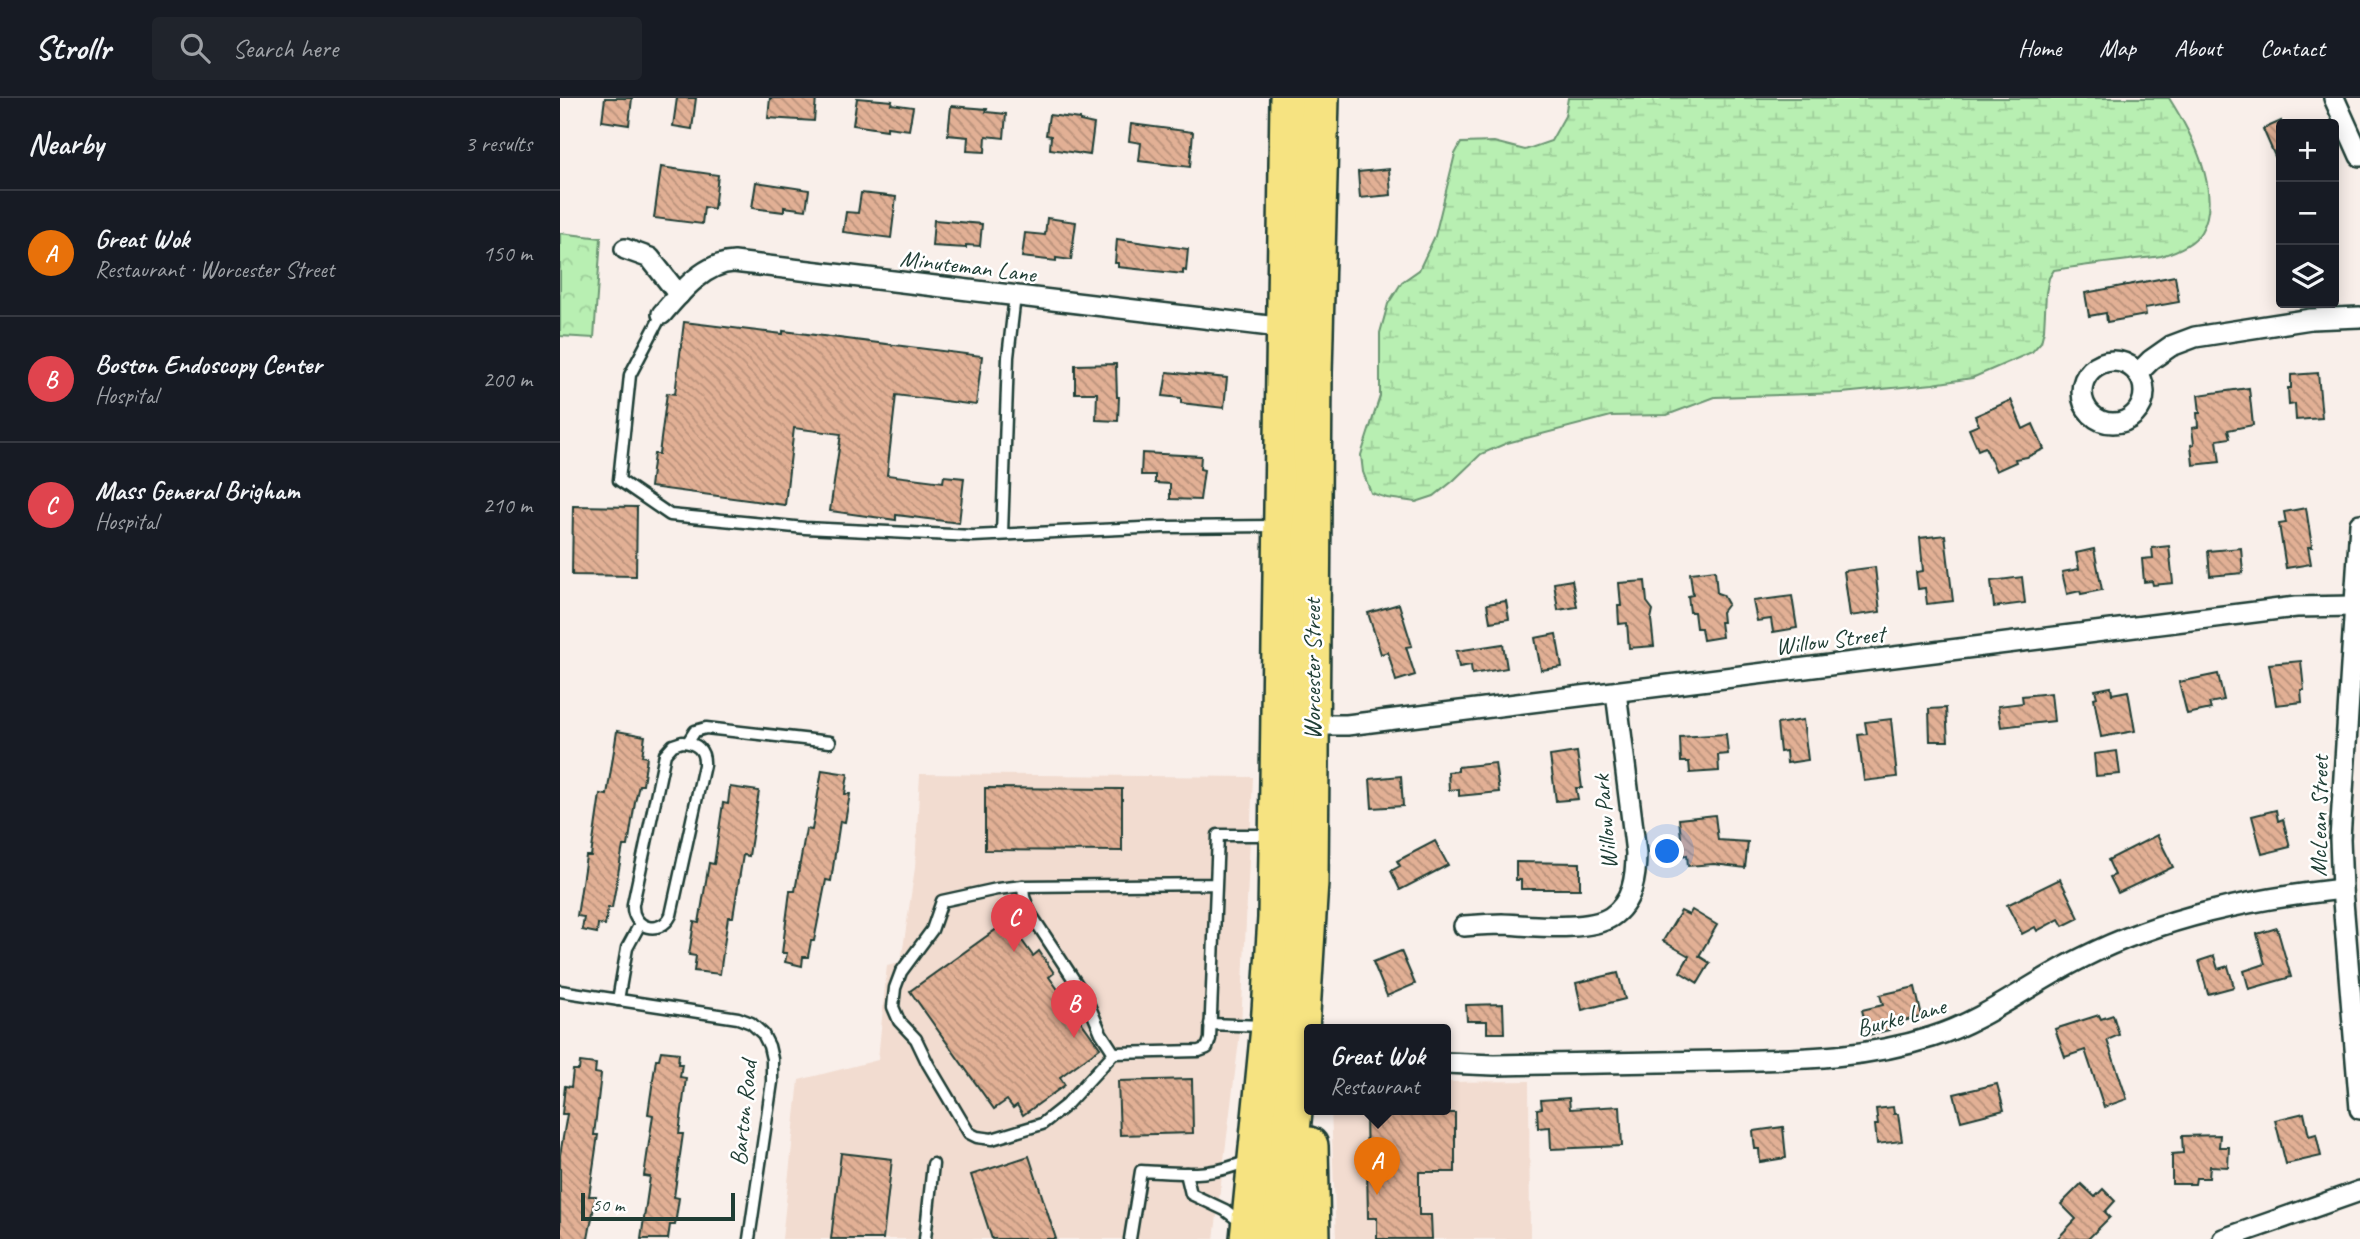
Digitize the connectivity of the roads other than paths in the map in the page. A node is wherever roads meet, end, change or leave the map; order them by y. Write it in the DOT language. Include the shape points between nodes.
graph roads {
  1 [pos="1289,98"];
  2 [pos="1320,98"];
  3 [pos="2334,98"];
  4 [pos="2360,156"];
  5 [pos="625,249"];
  6 [pos="679,295"];
  7 [pos="1014,296"];
  8 [pos="662,314"];
  9 [pos="2360,317"];
  10 [pos="1286,328"];
  11 [pos="2138,373"];
  12 [pos="2360,524"];
  13 [pos="1283,526"];
  14 [pos="1002,534"];
  15 [pos="2354,606"];
  16 [pos="1616,692"];
  17 [pos="1311,725"];
  18 [pos="688,742"];
  19 [pos="830,742"];
  20 [pos="1279,835"];
  21 [pos="1216,884"];
  22 [pos="1023,886"];
  23 [pos="2342,889"];
  24 [pos="640,924"];
  25 [pos="1464,926"];
  26 [pos="560,991"];
  27 [pos="618,1000"];
  28 [pos="1210,1024"];
  29 [pos="1304,1024"];
  30 [pos="1270,1027"];
  31 [pos="1304,1031"];
  32 [pos="1114,1053"];
  33 [pos="1303,1061"];
  34 [pos="1451,1063"];
  35 [pos="2360,1109"];
  36 [pos="1308,1115"];
  37 [pos="1257,1157"];
  38 [pos="933,1164"];
  39 [pos="1186,1173"];
  40 [pos="2360,1191"];
  41 [pos="1259,1236"];
  42 [pos="749,1239"];
  43 [pos="925,1239"];
  44 [pos="1130,1239"];
  45 [pos="1311,1239"];
  46 [pos="2223,1239"];
  1 -- 10 [label="highway, Worcester Street"];
  2 -- 17 [label="highway, Worcester Street"];
  3 -- 4 [label="street"];
  5 -- 6 [label="street" via="650,258"];
  6 -- 7 [label="street, Minuteman Lane" via="711,268 734,262"];
  6 -- 8 [label="street, Minuteman Lane"];
  7 -- 10 [label="street, Minuteman Lane"];
  7 -- 14 [label="lane"];
  8 -- 14 [label="lane" via="630,375 619,480 670,515 805,528"];
  9 -- 11 [label="street" via="2311,319 2195,337 2171,346"];
  10 -- 13 [label="highway, Worcester Street"];
  12 -- 15 [label="street, McLean Street"];
  13 -- 14 [label="lane"];
  13 -- 20 [label="highway, Worcester Street"];
  15 -- 16 [label="street, Willow Street" via="2296,607"];
  15 -- 23 [label="street, McLean Street" via="2340,818"];
  16 -- 17 [label="street, Willow Street" via="1348,725"];
  16 -- 25 [label="street, Willow Park" via="1636,853 1632,890 1611,917 1591,923"];
  17 -- 29 [label="highway, Worcester Street"];
  18 -- 19 [label="lane" via="695,731 706,728"];
  18 -- 24 [label="lane" via="675,743 665,754 632,904"];
  18 -- 24 [label="lane" via="701,751 704,763 672,913 659,927"];
  20 -- 21 [label="lane" via="1217,835"];
  20 -- 30 [label="highway, Worcester Street"];
  21 -- 22 [label="lane"];
  21 -- 28 [label="lane"];
  22 -- 32 [label="lane" via="1030,914 1086,998"];
  22 -- 32 [label="lane" via="942,901 932,930 897,980 894,1014 916,1039 966,1130 981,1138 995,1139 1048,1120"];
  23 -- 34 [label="street, Burke Lane" via="2245,903 2148,930 2078,960 1971,1022 1882,1051 1813,1059"];
  23 -- 35 [label="street, McLean Street"];
  24 -- 27 [label="lane" via="627,948"];
  26 -- 27 [label="lane, Barton Road"];
  27 -- 42 [label="lane, Barton Road" via="738,1018 756,1027 767,1041 772,1082"];
  28 -- 30 [label="lane"];
  28 -- 32 [label="lane" via="1209,1044 1204,1050"];
  30 -- 37 [label="highway, Worcester Street"];
  31 -- 33 [label="highway, Worcester Street"];
  33 -- 41 [label="highway, Worcester Street"];
  36 -- 45 [label="highway"];
  37 -- 39 [label="lane" via="1223,1171"];
  37 -- 41 [label="highway, Worcester Street"];
  38 -- 43 [label="lane"];
  39 -- 41 [label="lane" via="1191,1194 1225,1210"];
  39 -- 44 [label="lane" via="1142,1171"];
  40 -- 46 [label="street"];
}
